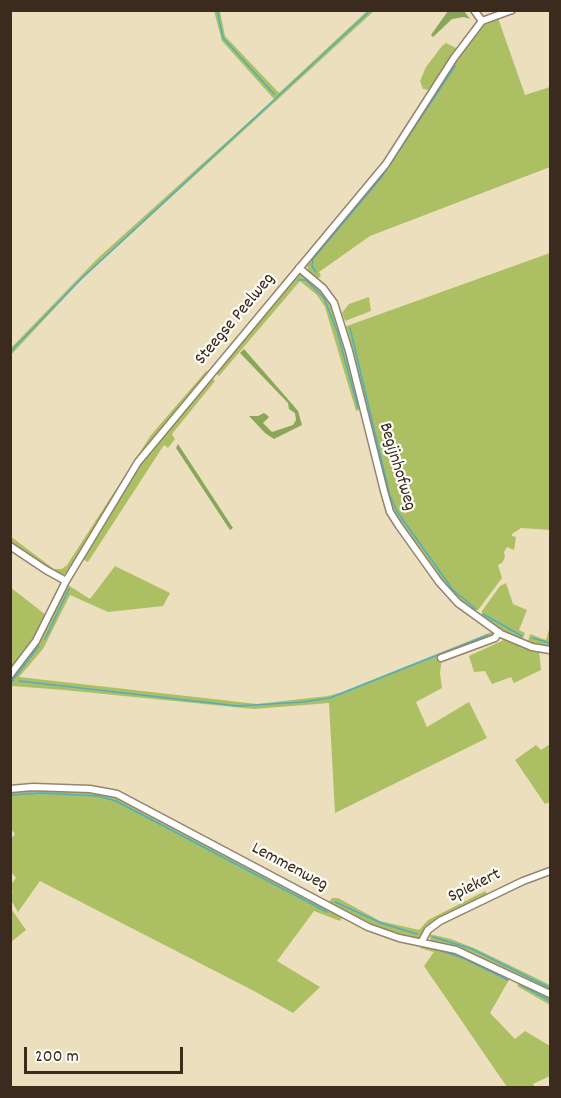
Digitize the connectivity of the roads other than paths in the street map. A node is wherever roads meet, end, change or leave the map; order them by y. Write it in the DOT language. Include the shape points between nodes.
graph roads {
  1 [pos="474,10"];
  2 [pos="512,10"];
  3 [pos="482,21"];
  4 [pos="299,268"];
  5 [pos="10,546"];
  6 [pos="66,581"];
  7 [pos="499,632"];
  8 [pos="550,650"];
  9 [pos="441,658"];
  10 [pos="10,675"];
  11 [pos="10,789"];
  12 [pos="550,872"];
  13 [pos="422,941"];
  14 [pos="550,994"];
  1 -- 3 [label="street"];
  2 -- 3 [label="street"];
  3 -- 4 [label="street, Steegse Peelweg" via="386,164"];
  4 -- 6 [label="street, Steegse Peelweg" via="138,462"];
  4 -- 7 [label="street, Begijnhofweg" via="334,303 390,512 439,582 466,610"];
  5 -- 6 [label="street"];
  6 -- 10 [label="street, Steegse Peelweg" via="36,641"];
  7 -- 8 [label="street, Begijnhofweg" via="532,647"];
  7 -- 9 [label="street" via="495,638"];
  11 -- 13 [label="street, Lemmenweg" via="90,789 117,794 368,927"];
  12 -- 13 [label="street, Spiekert" via="440,921"];
  13 -- 14 [label="street, Lemmenweg" via="456,950"];
}
